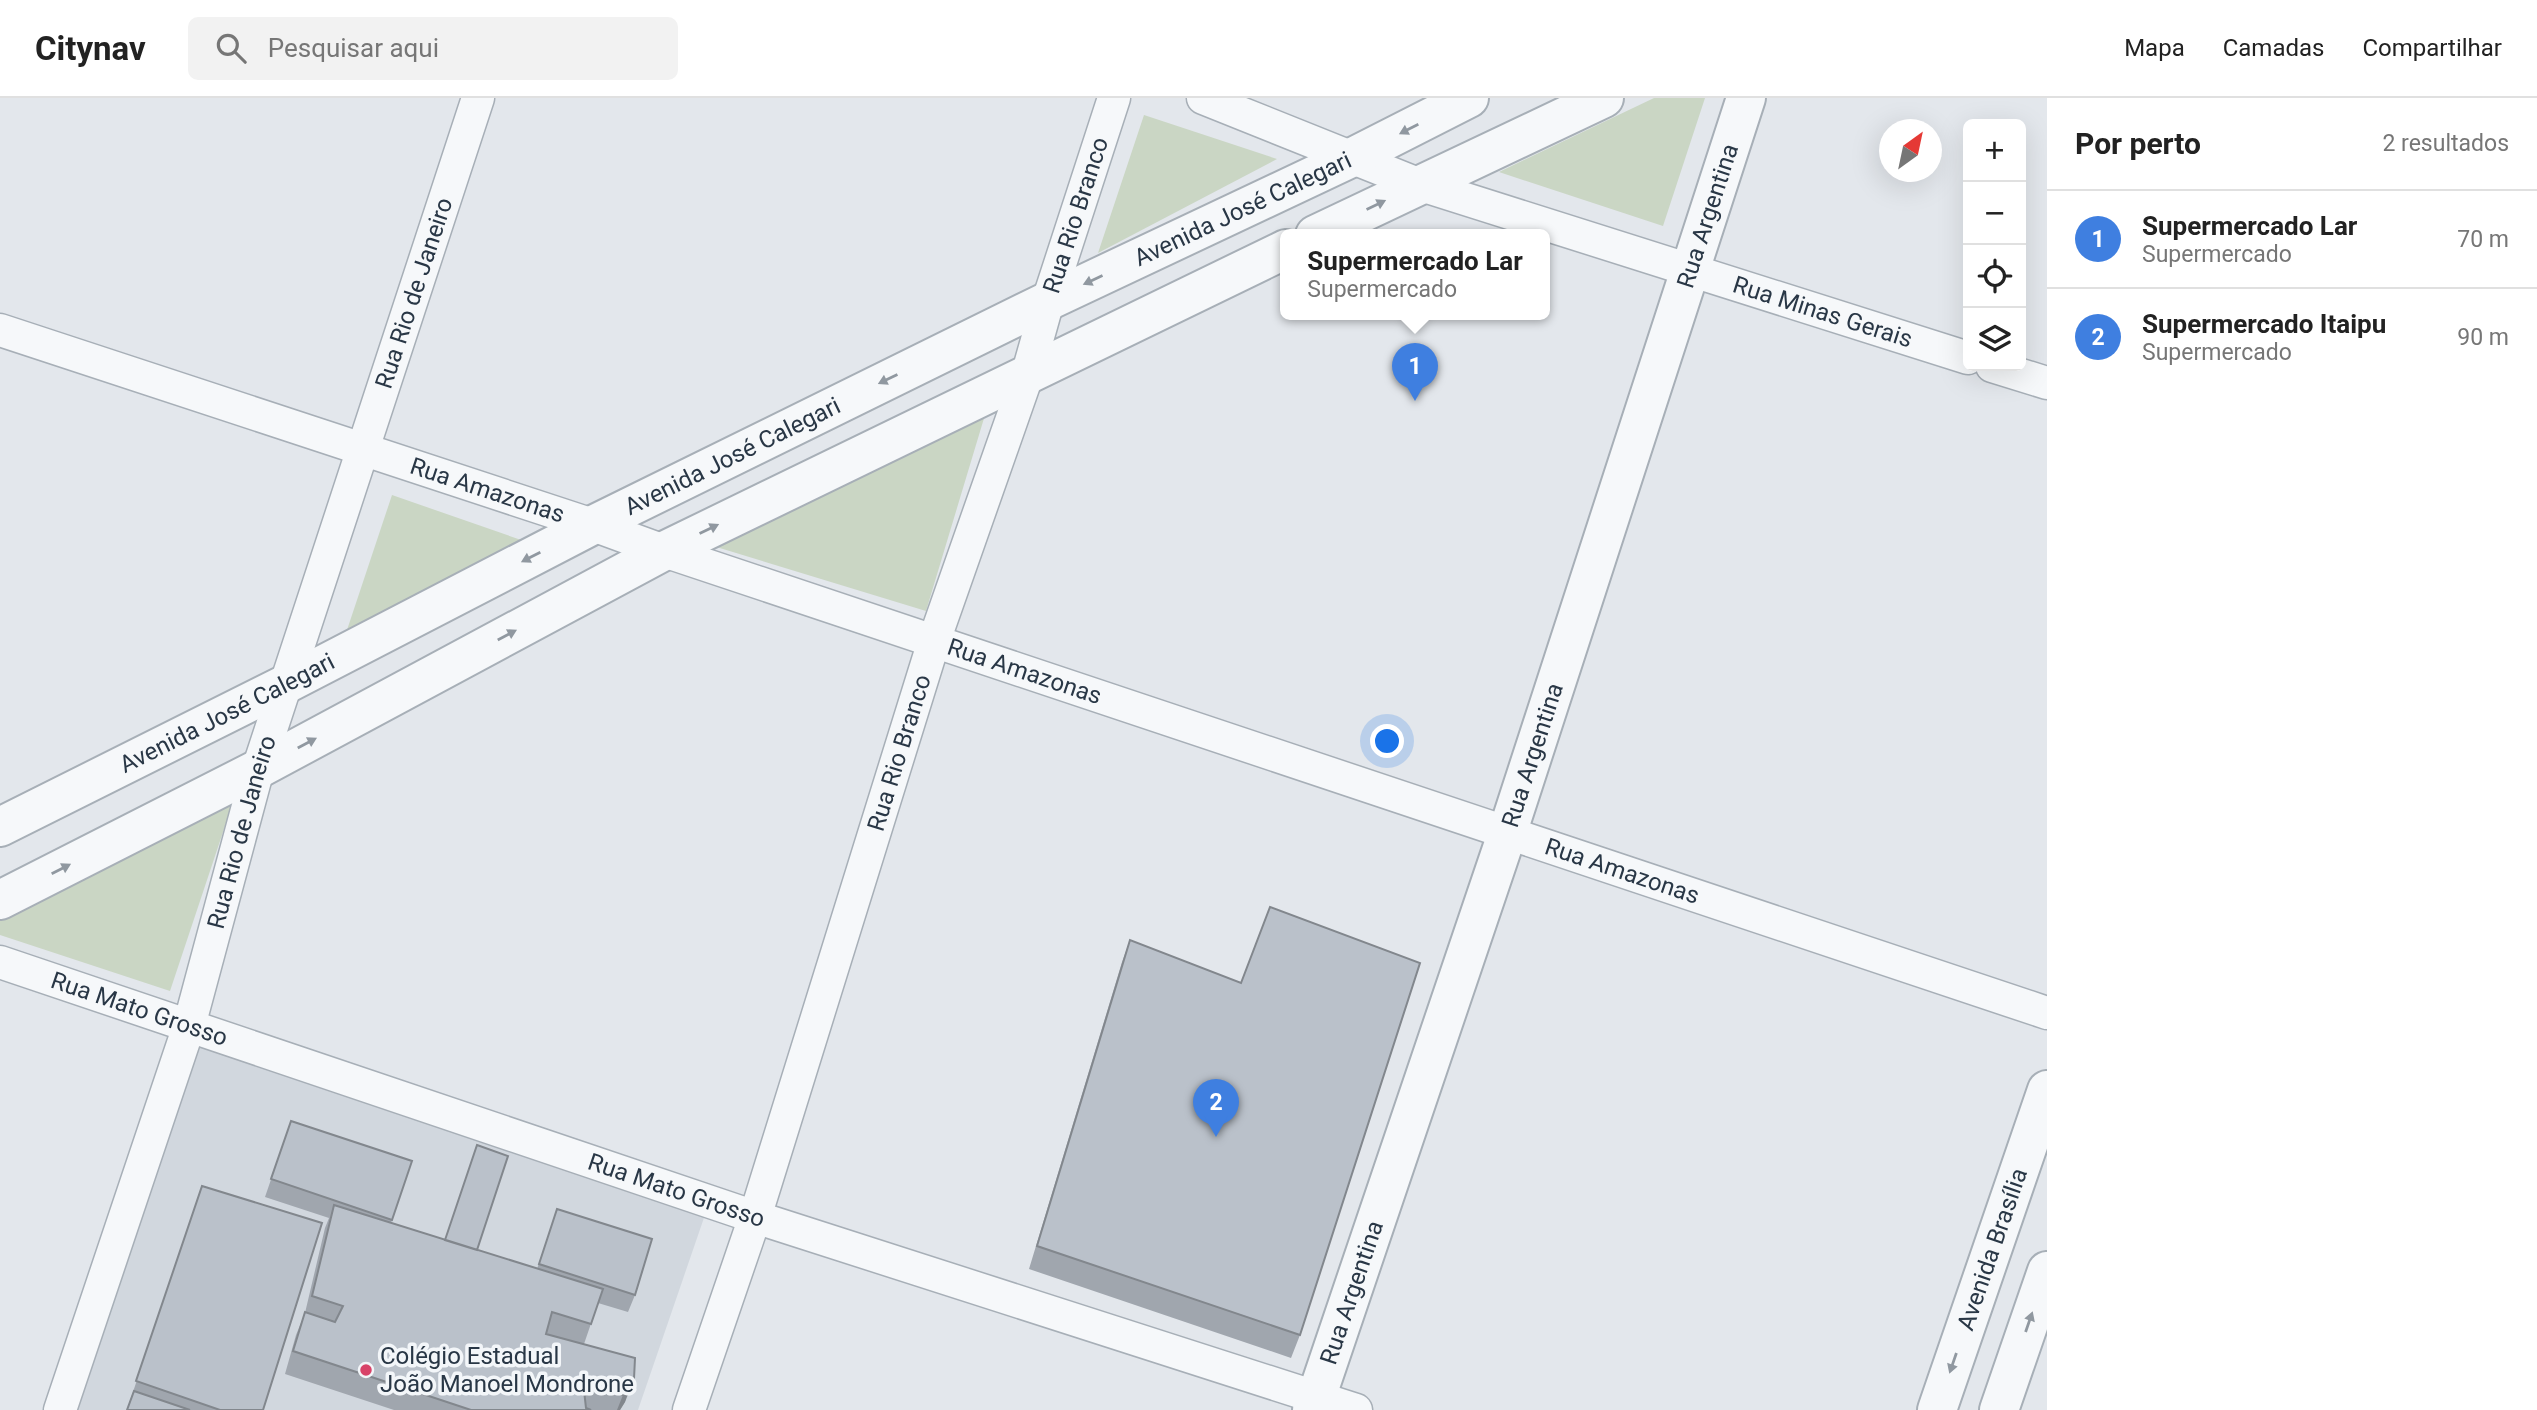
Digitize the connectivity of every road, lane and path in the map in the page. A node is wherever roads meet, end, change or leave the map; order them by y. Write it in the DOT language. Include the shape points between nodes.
graph roads {
  1 [pos="478,98"];
  2 [pos="1114,98"];
  3 [pos="1203,98"];
  4 [pos="1469,98"];
  5 [pos="1604,98"];
  6 [pos="1746,98"];
  7 [pos="1353,158"];
  8 [pos="1418,184"];
  9 [pos="1326,229"];
  10 [pos="1280,252"];
  11 [pos="1692,270"];
  12 [pos="1048,301"];
  13 [pos="0,330"];
  14 [pos="1963,356"];
  15 [pos="2008,371"];
  16 [pos="1027,376"];
  17 [pos="2047,383"];
  18 [pos="362,449"];
  19 [pos="593,525"];
  20 [pos="664,551"];
  21 [pos="934,641"];
  22 [pos="286,684"];
  23 [pos="258,769"];
  24 [pos="0,827"];
  25 [pos="1507,834"];
  26 [pos="0,900"];
  27 [pos="0,962"];
  28 [pos="2047,1013"];
  29 [pos="189,1026"];
  30 [pos="2047,1090"];
  31 [pos="755,1217"];
  32 [pos="2047,1271"];
  33 [pos="1314,1404"];
  34 [pos="60,1410"];
  35 [pos="689,1410"];
  36 [pos="1356,1410"];
  37 [pos="1937,1410"];
  38 [pos="1999,1410"];
  1 -- 18 [label="street, Rua Rio de Janeiro"];
  2 -- 12 [label="street, Rua Rio Branco"];
  3 -- 7 [label="street, Rua Minas Gerais"];
  4 -- 7 [label="street, Avenida José Calegari, one-way"];
  5 -- 8 [label="street"];
  6 -- 11 [label="street, Rua Argentina"];
  7 -- 8 [label="street, Rua Minas Gerais"];
  7 -- 12 [label="street, Avenida José Calegari, one-way"];
  9 -- 8 [label="street, one-way"];
  8 -- 11 [label="street, Rua Minas Gerais"];
  10 -- 16 [label="street"];
  11 -- 14 [label="street, Rua Minas Gerais"];
  11 -- 25 [label="street, Rua Argentina"];
  12 -- 16 [label="street, Rua Rio Branco"];
  12 -- 19 [label="street, Avenida José Calegari, one-way"];
  13 -- 18 [label="street, Rua Amazonas"];
  15 -- 17 [label="street"];
  20 -- 16 [label="street, one-way"];
  16 -- 21 [label="street, Rua Rio Branco"];
  18 -- 19 [label="street, Rua Amazonas"];
  18 -- 22 [label="street, Rua Rio de Janeiro"];
  19 -- 20 [label="street, Rua Amazonas"];
  19 -- 22 [label="street, Avenida José Calegari, one-way"];
  20 -- 21 [label="street, Rua Amazonas"];
  23 -- 20 [label="street, one-way"];
  21 -- 25 [label="street, Rua Amazonas"];
  21 -- 31 [label="street, Rua Rio Branco"];
  22 -- 23 [label="street, Rua Rio de Janeiro"];
  22 -- 24 [label="street, Avenida José Calegari"];
  26 -- 23 [label="street, one-way"];
  23 -- 29 [label="street, Rua Rio de Janeiro"];
  25 -- 28 [label="street, Rua Amazonas"];
  25 -- 33 [label="street, Rua Argentina"];
  27 -- 29 [label="street, Rua Mato Grosso"];
  29 -- 31 [label="street, Rua Mato Grosso"];
  29 -- 34 [label="street, Rua Rio de Janeiro"];
  30 -- 37 [label="street, Avenida Brasília, one-way"];
  31 -- 33 [label="street, Rua Mato Grosso"];
  31 -- 35 [label="street, Rua Rio Branco"];
  38 -- 32 [label="street, one-way"];
  33 -- 36 [label="street, Rua Mato Grosso"];
}
